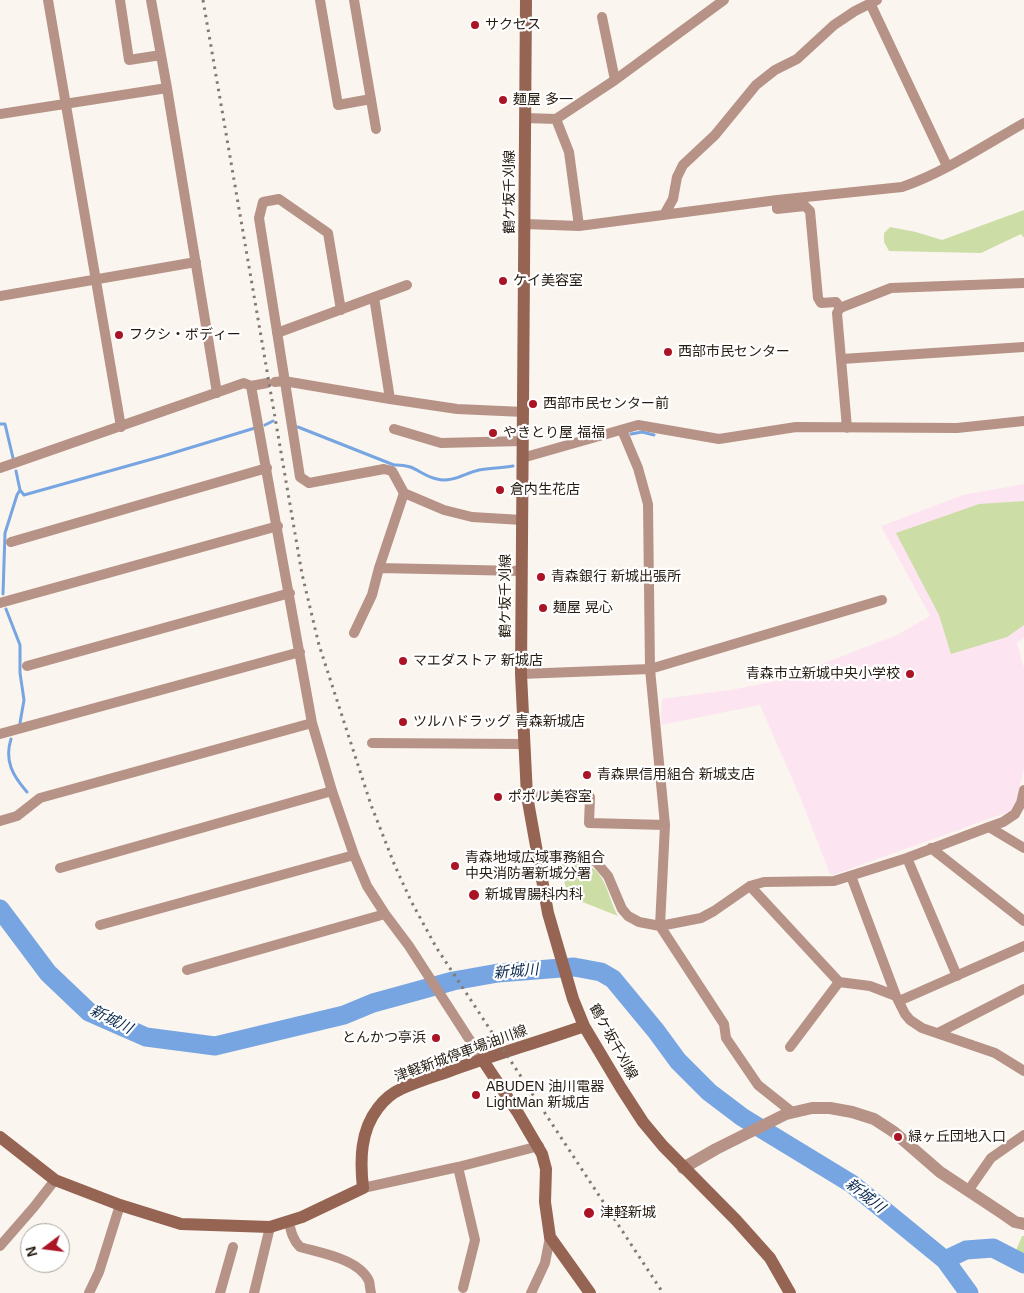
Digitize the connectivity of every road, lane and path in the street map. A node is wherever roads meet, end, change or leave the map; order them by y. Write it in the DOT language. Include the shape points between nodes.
graph roads {
  1 [pos="48,0"];
  2 [pos="120,0"];
  3 [pos="151,0"];
  4 [pos="320,0"];
  5 [pos="354,0"];
  6 [pos="526,0"];
  7 [pos="724,0"];
  8 [pos="873,2"];
  9 [pos="602,17"];
  10 [pos="161,55"];
  11 [pos="615,80"];
  12 [pos="167,88"];
  13 [pos="371,99"];
  14 [pos="66,103"];
  15 [pos="0,114"];
  16 [pos="525,118"];
  17 [pos="556,119"];
  18 [pos="1024,123"];
  19 [pos="376,130"];
  20 [pos="947,166"];
  21 [pos="776,200"];
  22 [pos="664,214"];
  23 [pos="525,224"];
  24 [pos="579,226"];
  25 [pos="196,262"];
  26 [pos="96,279"];
  27 [pos="1024,283"];
  28 [pos="407,285"];
  29 [pos="0,296"];
  30 [pos="374,297"];
  31 [pos="840,308"];
  32 [pos="341,310"];
  33 [pos="277,333"];
  34 [pos="1024,347"];
  35 [pos="842,359"];
  36 [pos="275,382"];
  37 [pos="252,386"];
  38 [pos="217,393"];
  39 [pos="390,399"];
  40 [pos="524,412"];
  41 [pos="1024,420"];
  42 [pos="121,427"];
  43 [pos="847,428"];
  44 [pos="394,429"];
  45 [pos="622,430"];
  46 [pos="523,441"];
  47 [pos="522,458"];
  48 [pos="0,468"];
  49 [pos="267,468"];
  50 [pos="404,493"];
  51 [pos="522,520"];
  52 [pos="278,526"];
  53 [pos="11,542"];
  54 [pos="379,568"];
  55 [pos="521,571"];
  56 [pos="290,593"];
  57 [pos="882,600"];
  58 [pos="0,603"];
  59 [pos="354,633"];
  60 [pos="300,652"];
  61 [pos="27,666"];
  62 [pos="650,669"];
  63 [pos="521,674"];
  64 [pos="312,723"];
  65 [pos="0,734"];
  66 [pos="372,743"];
  67 [pos="523,744"];
  68 [pos="1024,790"];
  69 [pos="332,791"];
  70 [pos="527,796"];
  71 [pos="0,821"];
  72 [pos="665,825"];
  73 [pos="989,827"];
  74 [pos="931,848"];
  75 [pos="1024,848"];
  76 [pos="536,853"];
  77 [pos="354,855"];
  78 [pos="907,858"];
  79 [pos="60,868"];
  80 [pos="851,876"];
  81 [pos="750,886"];
  82 [pos="385,914"];
  83 [pos="1024,921"];
  84 [pos="100,925"];
  85 [pos="660,926"];
  86 [pos="1024,946"];
  87 [pos="187,970"];
  88 [pos="957,976"];
  89 [pos="839,982"];
  90 [pos="1024,989"];
  91 [pos="898,999"];
  92 [pos="584,1026"];
  93 [pos="938,1033"];
  94 [pos="790,1047"];
  95 [pos="482,1059"];
  96 [pos="1024,1071"];
  97 [pos="789,1113"];
  98 [pos="1024,1135"];
  99 [pos="0,1137"];
  100 [pos="538,1146"];
  101 [pos="458,1167"];
  102 [pos="683,1168"];
  103 [pos="55,1180"];
  104 [pos="363,1188"];
  105 [pos="968,1191"];
  106 [pos="120,1205"];
  107 [pos="289,1222"];
  108 [pos="1024,1224"];
  109 [pos="270,1227"];
  110 [pos="550,1237"];
  111 [pos="0,1246"];
  112 [pos="233,1247"];
  113 [pos="463,1288"];
  114 [pos="89,1293"];
  115 [pos="220,1293"];
  116 [pos="254,1293"];
  117 [pos="371,1293"];
  118 [pos="531,1293"];
  119 [pos="590,1293"];
  120 [pos="790,1293"];
  1 -- 14 [label="street"];
  2 -- 10 [label="street" via="129,60"];
  3 -- 10 [label="street"];
  4 -- 13 [label="street" via="338,105"];
  5 -- 13 [label="street"];
  6 -- 16 [label="main road, 鶴ケ坂千刈線"];
  7 -- 11 [label="street"];
  8 -- 20 [label="street"];
  8 -- 22 [label="street" via="855,10 797,59 756,85 715,135 684,165"];
  9 -- 11 [label="street"];
  10 -- 12 [label="street"];
  11 -- 17 [label="street"];
  12 -- 14 [label="street"];
  12 -- 25 [label="street"];
  13 -- 19 [label="street"];
  14 -- 15 [label="street"];
  14 -- 26 [label="street"];
  16 -- 17 [label="street"];
  16 -- 23 [label="main road, 鶴ケ坂千刈線"];
  17 -- 24 [label="street" via="569,152"];
  18 -- 20 [label="street"];
  20 -- 21 [label="street" via="902,187"];
  21 -- 22 [label="street"];
  21 -- 31 [label="street" via="777,208 805,206 810,211 818,298 821,303 836,302"];
  22 -- 24 [label="street"];
  23 -- 24 [label="street"];
  23 -- 40 [label="main road, 鶴ケ坂千刈線"];
  25 -- 26 [label="street"];
  25 -- 38 [label="street"];
  26 -- 29 [label="street"];
  26 -- 42 [label="street"];
  27 -- 31 [label="street" via="891,288"];
  28 -- 30 [label="street"];
  30 -- 32 [label="street"];
  30 -- 39 [label="street"];
  31 -- 35 [label="street" via="837,313"];
  32 -- 33 [label="street"];
  32 -- 33 [label="street" via="328,233 279,199 263,202 259,218"];
  33 -- 36 [label="street"];
  34 -- 35 [label="street"];
  35 -- 43 [label="street"];
  36 -- 37 [label="street"];
  36 -- 39 [label="street"];
  36 -- 50 [label="street" via="300,477 309,483 384,469 392,471"];
  37 -- 38 [label="street" via="244,383"];
  37 -- 49 [label="street"];
  38 -- 42 [label="street"];
  39 -- 40 [label="street" via="457,409"];
  40 -- 46 [label="main road, 鶴ケ坂千刈線"];
  41 -- 43 [label="street" via="957,428"];
  42 -- 48 [label="street"];
  43 -- 45 [label="street" via="796,426 718,439 638,425"];
  44 -- 46 [label="street" via="440,443"];
  45 -- 47 [label="street"];
  45 -- 62 [label="street" via="648,504"];
  46 -- 47 [label="main road, 鶴ケ坂千刈線"];
  47 -- 51 [label="main road, 鶴ケ坂千刈線"];
  49 -- 52 [label="street"];
  49 -- 53 [label="street"];
  50 -- 51 [label="street" via="444,510"];
  50 -- 54 [label="street"];
  51 -- 55 [label="main road, 鶴ケ坂千刈線"];
  52 -- 56 [label="street"];
  52 -- 58 [label="street"];
  54 -- 55 [label="street"];
  54 -- 59 [label="street" via="372,596"];
  55 -- 63 [label="main road, 鶴ケ坂千刈線"];
  56 -- 60 [label="street"];
  56 -- 61 [label="street"];
  57 -- 62 [label="street"];
  60 -- 64 [label="street"];
  60 -- 65 [label="street"];
  62 -- 63 [label="street"];
  62 -- 72 [label="street"];
  63 -- 67 [label="main road, 鶴ケ坂千刈線"];
  64 -- 69 [label="street"];
  64 -- 71 [label="street" via="40,798 17,816"];
  66 -- 67 [label="street"];
  67 -- 70 [label="main road, 鶴ケ坂千刈線"];
  68 -- 73 [label="street" via="1015,814"];
  69 -- 77 [label="street"];
  69 -- 79 [label="street"];
  70 -- 72 [label="street" via="590,797 589,823"];
  70 -- 76 [label="main road, 鶴ケ坂千刈線"];
  72 -- 85 [label="street"];
  73 -- 74 [label="street"];
  73 -- 75 [label="street"];
  74 -- 78 [label="street"];
  74 -- 83 [label="street"];
  76 -- 85 [label="street" via="587,858 596,862 608,876 628,916"];
  76 -- 92 [label="main road, 鶴ケ坂千刈線" via="548,913"];
  77 -- 82 [label="street" via="367,886"];
  77 -- 84 [label="street"];
  78 -- 80 [label="street"];
  78 -- 88 [label="street"];
  80 -- 81 [label="street" via="834,881 764,882"];
  80 -- 91 [label="street"];
  81 -- 85 [label="street" via="701,918"];
  81 -- 89 [label="street"];
  82 -- 87 [label="street"];
  82 -- 95 [label="street"];
  85 -- 97 [label="street" via="724,1024 726,1038 758,1085"];
  86 -- 88 [label="street"];
  88 -- 91 [label="street"];
  89 -- 91 [label="street" via="870,986"];
  89 -- 94 [label="street"];
  90 -- 93 [label="street"];
  91 -- 93 [label="street" via="910,1020"];
  92 -- 95 [label="main road, 津軽新城停車場油川線"];
  92 -- 102 [label="main road, 鶴ケ坂千刈線" via="642,1122"];
  93 -- 96 [label="street" via="995,1053"];
  95 -- 100 [label="main road"];
  95 -- 104 [label="main road, 津軽新城停車場油川線" via="389,1096 372,1118 365,1134 361,1167"];
  97 -- 102 [label="street"];
  97 -- 105 [label="street" via="830,1108 874,1119"];
  98 -- 105 [label="street" via="991,1158"];
  99 -- 103 [label="main road"];
  100 -- 101 [label="street"];
  100 -- 110 [label="main road" via="546,1169 545,1202"];
  101 -- 104 [label="street"];
  101 -- 113 [label="street" via="475,1240"];
  102 -- 120 [label="main road, 鶴ケ坂千刈線" via="770,1258"];
  103 -- 106 [label="main road"];
  103 -- 111 [label="street"];
  104 -- 107 [label="main road"];
  105 -- 108 [label="street" via="1015,1222"];
  106 -- 109 [label="main road" via="181,1224"];
  106 -- 114 [label="street"];
  107 -- 109 [label="main road"];
  107 -- 117 [label="street" via="291,1234 300,1247 351,1263 362,1271"];
  109 -- 116 [label="street"];
  110 -- 118 [label="street" via="545,1263"];
  110 -- 119 [label="main road"];
  112 -- 115 [label="street"];
}
